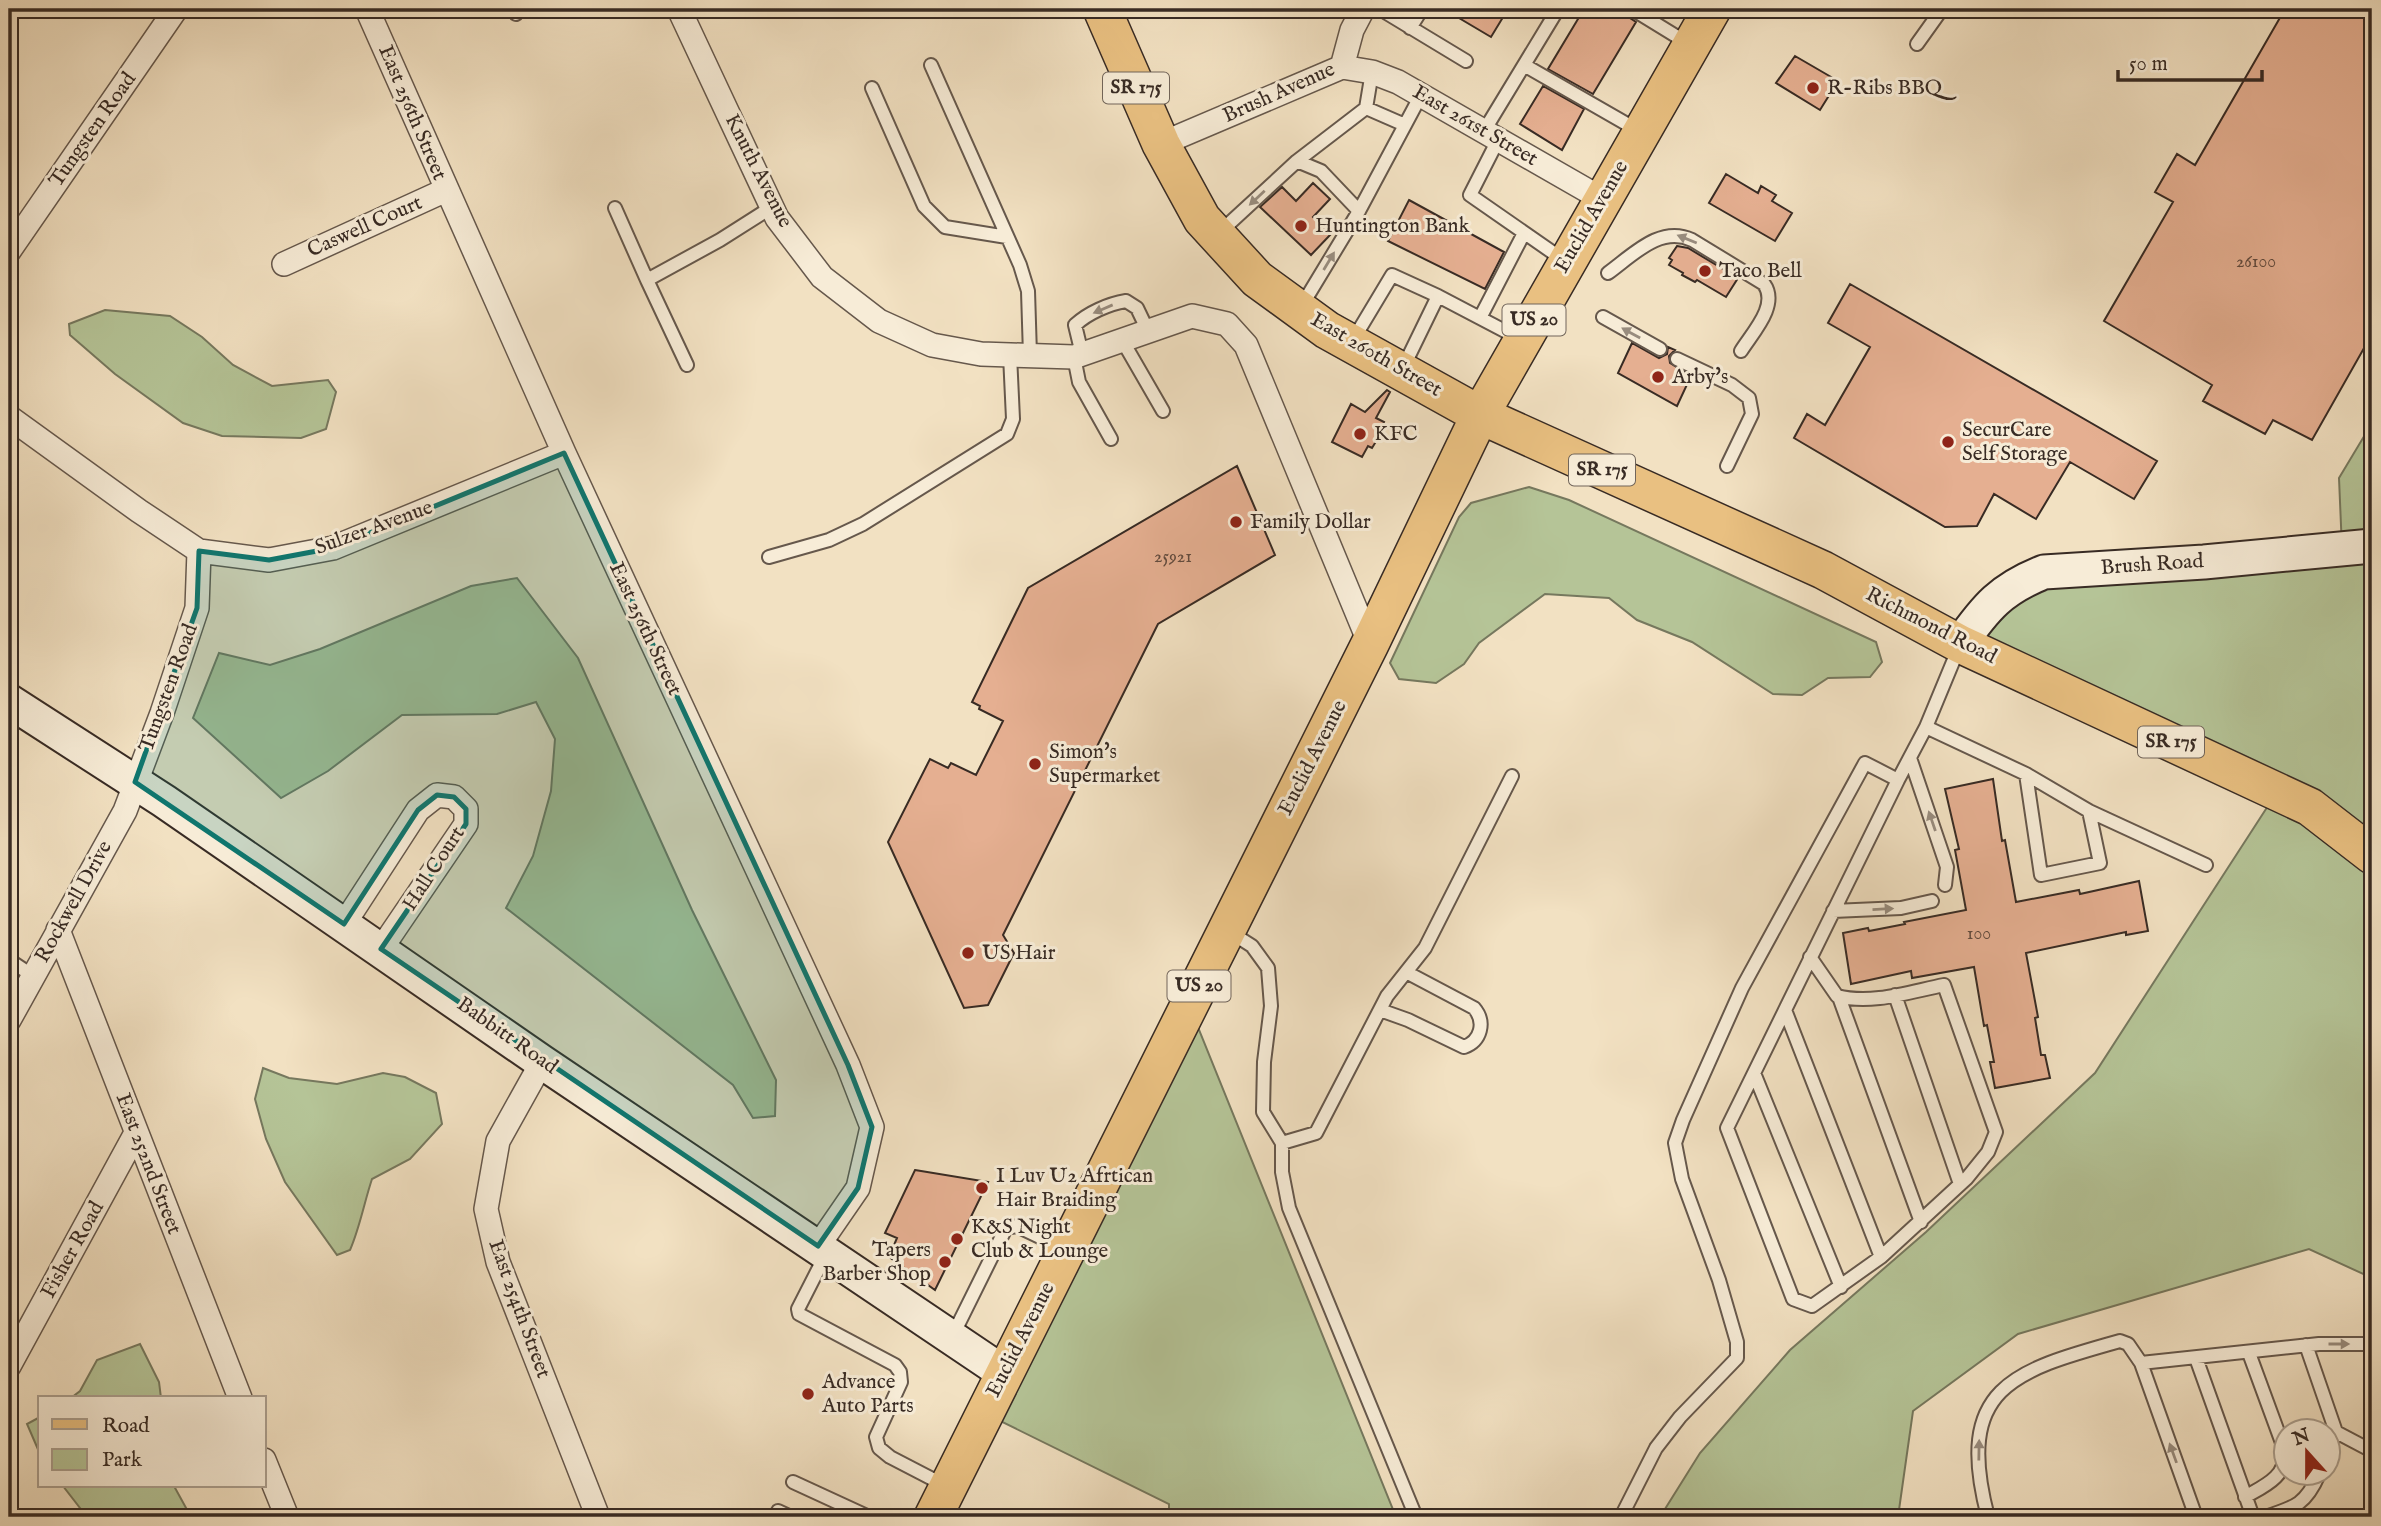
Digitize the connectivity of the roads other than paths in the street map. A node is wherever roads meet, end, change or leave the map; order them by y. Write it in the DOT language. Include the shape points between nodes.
graph roads {
  1 [pos="176,9"];
  2 [pos="368,9"];
  3 [pos="679,9"];
  4 [pos="1102,9"];
  5 [pos="1363,9"];
  6 [pos="1380,9"];
  7 [pos="1422,9"];
  8 [pos="1559,9"];
  9 [pos="1632,9"];
  10 [pos="1712,9"];
  11 [pos="1942,9"];
  12 [pos="1410,28"];
  13 [pos="1917,44"];
  14 [pos="1691,45"];
  15 [pos="1466,61"];
  16 [pos="931,65"];
  17 [pos="1524,65"];
  18 [pos="1342,67"];
  19 [pos="1372,72"];
  20 [pos="872,88"];
  21 [pos="1421,95"];
  22 [pos="1366,107"];
  23 [pos="1405,125"];
  24 [pos="1640,132"];
  25 [pos="1491,136"];
  26 [pos="1160,145"];
  27 [pos="1297,161"];
  28 [pos="446,191"];
  29 [pos="1602,199"];
  30 [pos="772,207"];
  31 [pos="615,208"];
  32 [pos="1359,211"];
  33 [pos="1524,233"];
  34 [pos="1217,235"];
  35 [pos="1007,237"];
  36 [pos="9,251"];
  37 [pos="1567,262"];
  38 [pos="284,264"];
  39 [pos="1608,273"];
  40 [pos="647,280"];
  41 [pos="1438,296"];
  42 [pos="1300,310"];
  43 [pos="1602,317"];
  44 [pos="1480,318"];
  45 [pos="1149,331"];
  46 [pos="1122,340"];
  47 [pos="1523,340"];
  48 [pos="1351,343"];
  49 [pos="1660,349"];
  50 [pos="1741,351"];
  51 [pos="1020,355"];
  52 [pos="1078,355"];
  53 [pos="1677,359"];
  54 [pos="687,365"];
  55 [pos="1402,371"];
  56 [pos="1163,411"];
  57 [pos="1480,415"];
  58 [pos="9,417"];
  59 [pos="1111,439"];
  60 [pos="564,453"];
  61 [pos="1727,466"];
  62 [pos="2372,546"];
  63 [pos="199,551"];
  64 [pos="769,557"];
  65 [pos="1370,644"];
  66 [pos="1961,644"];
  67 [pos="9,701"];
  68 [pos="1926,727"];
  69 [pos="1910,758"];
  70 [pos="2026,774"];
  71 [pos="1512,776"];
  72 [pos="1898,780"];
  73 [pos="135,782"];
  74 [pos="2089,811"];
  75 [pos="2372,855"];
  76 [pos="2206,865"];
  77 [pos="1945,885"];
  78 [pos="1932,901"];
  79 [pos="1833,911"];
  80 [pos="344,924"];
  81 [pos="58,930"];
  82 [pos="1226,930"];
  83 [pos="381,950"];
  84 [pos="1810,957"];
  85 [pos="9,960"];
  86 [pos="1406,972"];
  87 [pos="33,975"];
  88 [pos="1895,995"];
  89 [pos="1839,997"];
  90 [pos="1380,1010"];
  91 [pos="1785,1010"];
  92 [pos="9,1020"];
  93 [pos="542,1062"];
  94 [pos="1754,1073"];
  95 [pos="136,1133"];
  96 [pos="1282,1143"];
  97 [pos="1960,1184"];
  98 [pos="1921,1222"];
  99 [pos="823,1249"];
  100 [pos="1066,1250"];
  101 [pos="1881,1257"];
  102 [pos="1841,1287"];
  103 [pos="951,1337"];
  104 [pos="2372,1344"];
  105 [pos="2306,1345"];
  106 [pos="2249,1353"];
  107 [pos="2196,1358"];
  108 [pos="2141,1363"];
  109 [pos="9,1366"];
  110 [pos="1004,1373"];
  111 [pos="239,1396"];
  112 [pos="2331,1418"];
  113 [pos="2342,1435"];
  114 [pos="2372,1451"];
  115 [pos="266,1465"];
  116 [pos="793,1482"];
  117 [pos="2312,1488"];
  118 [pos="2245,1497"];
  119 [pos="940,1502"];
  120 [pos="778,1511"];
  121 [pos="287,1517"];
  122 [pos="598,1517"];
  123 [pos="791,1517"];
  124 [pos="869,1517"];
  125 [pos="1416,1517"];
  126 [pos="1620,1517"];
  127 [pos="1988,1517"];
  128 [pos="2196,1517"];
  129 [pos="2253,1517"];
  130 [pos="2266,1517"];
  1 -- 36 [label="street, Tungsten Road"];
  2 -- 28 [label="street, East 256th Street"];
  3 -- 30 [label="street, Knuth Avenue"];
  4 -- 26 [label="main road, East 260th Street / SR 175"];
  5 -- 18 [label="street, Brush Avenue"];
  6 -- 12 [label="lane"];
  7 -- 12 [label="lane"];
  8 -- 17 [label="lane"];
  9 -- 14 [label="lane"];
  10 -- 14 [label="main road, Euclid Avenue / US 20"];
  11 -- 13 [label="lane"];
  12 -- 15 [label="lane"];
  14 -- 24 [label="main road, Euclid Avenue / US 20"];
  16 -- 35 [label="lane"];
  17 -- 24 [label="lane"];
  17 -- 25 [label="lane"];
  18 -- 19 [label="street, East 261st Street"];
  18 -- 26 [label="street, Brush Avenue"];
  19 -- 21 [label="street, East 261st Street"];
  19 -- 22 [label="lane"];
  20 -- 35 [label="lane" via="924,206 945,227"];
  21 -- 23 [label="lane"];
  21 -- 25 [label="street, East 261st Street"];
  22 -- 23 [label="lane"];
  22 -- 27 [label="lane"];
  23 -- 32 [label="lane"];
  24 -- 29 [label="main road, Euclid Avenue / US 20"];
  25 -- 29 [label="street, East 261st Street"];
  25 -- 33 [label="lane" via="1470,195"];
  26 -- 34 [label="main road, East 260th Street / SR 175" via="1202,219"];
  27 -- 32 [label="lane" via="1321,172"];
  27 -- 34 [label="lane, one-way"];
  28 -- 38 [label="street, Caswell Court"];
  28 -- 60 [label="street, East 256th Street"];
  29 -- 37 [label="main road, Euclid Avenue / US 20"];
  30 -- 40 [label="lane"];
  30 -- 51 [label="street, Knuth Avenue" via="822,277 879,321 932,345"];
  31 -- 40 [label="lane"];
  42 -- 32 [label="lane, one-way"];
  33 -- 37 [label="lane"];
  33 -- 44 [label="lane"];
  34 -- 42 [label="main road, East 260th Street / SR 175" via="1257,279"];
  35 -- 51 [label="lane" via="1028,291"];
  37 -- 47 [label="main road, Euclid Avenue / US 20"];
  50 -- 39 [label="lane, one-way" via="1767,310 1769,290 1702,246 1679,234 1661,237"];
  40 -- 54 [label="lane"];
  41 -- 44 [label="lane"];
  41 -- 48 [label="lane" via="1392,275"];
  41 -- 55 [label="lane"];
  42 -- 48 [label="main road, East 260th Street / SR 175"];
  49 -- 43 [label="lane, one-way"];
  44 -- 47 [label="lane"];
  45 -- 46 [label="street, Knuth Avenue"];
  45 -- 52 [label="lane, one-way" via="1137,308 1126,300 1118,302 1074,326"];
  45 -- 65 [label="street, Knuth Avenue" via="1192,316 1227,324 1246,345"];
  46 -- 52 [label="street, Knuth Avenue"];
  46 -- 56 [label="lane"];
  47 -- 57 [label="main road, Euclid Avenue / US 20"];
  48 -- 55 [label="main road, East 260th Street / SR 175"];
  51 -- 52 [label="street, Knuth Avenue"];
  51 -- 64 [label="lane" via="1007,434 863,524 829,540"];
  52 -- 59 [label="lane" via="1079,382"];
  53 -- 61 [label="lane" via="1749,398 1752,414"];
  55 -- 57 [label="main road, East 260th Street / SR 175"];
  57 -- 65 [label="main road, Euclid Avenue / US 20"];
  57 -- 66 [label="main road, Richmond Road / SR 175" via="1823,569"];
  58 -- 63 [label="street, Sulzer Avenue"];
  60 -- 63 [label="street, Sulzer Avenue" via="333,548 269,560"];
  60 -- 99 [label="street, East 256th Street" via="848,1065 872,1127 858,1188"];
  62 -- 66 [label="main road, Brush Road" via="2044,572 2021,581 1984,609"];
  63 -- 73 [label="street, Tungsten Road" via="197,608"];
  65 -- 82 [label="main road, Euclid Avenue / US 20"];
  66 -- 68 [label="lane"];
  66 -- 75 [label="main road, Richmond Road / SR 175" via="2310,807"];
  67 -- 73 [label="main road, Babbitt Road"];
  68 -- 69 [label="lane"];
  68 -- 70 [label="lane"];
  69 -- 72 [label="lane"];
  77 -- 69 [label="lane, one-way" via="1947,867"];
  70 -- 74 [label="lane"];
  70 -- 74 [label="lane" via="2041,875 2100,863"];
  71 -- 86 [label="lane" via="1425,948"];
  72 -- 79 [label="lane"];
  72 -- 126 [label="lane" via="1865,762 1742,988 1683,1119 1675,1143 1682,1179 1719,1280 1737,1342 1737,1358 1656,1448"];
  73 -- 80 [label="main road, Babbitt Road"];
  73 -- 81 [label="street, Rockwell Drive" via="125,811"];
  74 -- 76 [label="lane"];
  79 -- 78 [label="lane, one-way" via="1901,908"];
  79 -- 84 [label="lane"];
  80 -- 83 [label="main road, Babbitt Road"];
  80 -- 83 [label="street, Hall Court" via="418,810 437,795 454,797 466,809 466,824"];
  81 -- 87 [label="street, Rockwell Drive"];
  81 -- 95 [label="street, East 252nd Street"];
  82 -- 96 [label="lane" via="1252,946 1268,968 1271,1006 1262,1112"];
  82 -- 100 [label="main road, Euclid Avenue / US 20"];
  83 -- 93 [label="main road, Babbitt Road"];
  84 -- 89 [label="lane"];
  84 -- 91 [label="lane"];
  85 -- 87 [label="lane"];
  86 -- 90 [label="lane"];
  86 -- 90 [label="lane" via="1474,1008 1481,1027 1476,1039 1464,1047"];
  87 -- 92 [label="street, Rockwell Drive"];
  88 -- 89 [label="lane" via="1868,1000"];
  88 -- 97 [label="lane"];
  88 -- 97 [label="lane" via="1944,985 1996,1132 1988,1152"];
  89 -- 98 [label="lane"];
  90 -- 96 [label="lane" via="1316,1133"];
  91 -- 94 [label="lane"];
  91 -- 101 [label="lane"];
  93 -- 99 [label="main road, Babbitt Road"];
  93 -- 122 [label="street, East 254th Street" via="498,1141 486,1209 498,1262"];
  94 -- 102 [label="lane"];
  94 -- 102 [label="lane" via="1727,1128 1793,1299 1812,1306"];
  95 -- 109 [label="street, Fisher Road"];
  95 -- 111 [label="street, East 252nd Street"];
  96 -- 125 [label="lane" via="1289,1208"];
  97 -- 98 [label="lane"];
  98 -- 101 [label="lane"];
  99 -- 103 [label="main road, Babbitt Road"];
  99 -- 119 [label="lane" via="799,1314 895,1365 901,1382 876,1437 879,1448"];
  100 -- 103 [label="lane" via="1017,1226 1006,1228"];
  100 -- 110 [label="main road, Euclid Avenue / US 20"];
  101 -- 102 [label="lane"];
  103 -- 110 [label="main road, Babbitt Road"];
  105 -- 104 [label="lane, one-way"];
  105 -- 106 [label="lane"];
  105 -- 112 [label="lane"];
  106 -- 107 [label="lane"];
  106 -- 118 [label="lane" via="2286,1460 2279,1475"];
  107 -- 108 [label="lane"];
  107 -- 118 [label="lane"];
  127 -- 108 [label="lane, one-way" via="1979,1473 1981,1423 2006,1386 2053,1360 2120,1341 2128,1344"];
  128 -- 108 [label="lane, one-way"];
  110 -- 119 [label="main road, Euclid Avenue / US 20"];
  113 -- 114 [label="lane"];
  115 -- 121 [label="street"];
  116 -- 124 [label="lane"];
  117 -- 130 [label="lane" via="2306,1499"];
  118 -- 129 [label="lane"];
  120 -- 123 [label="lane"];
}
